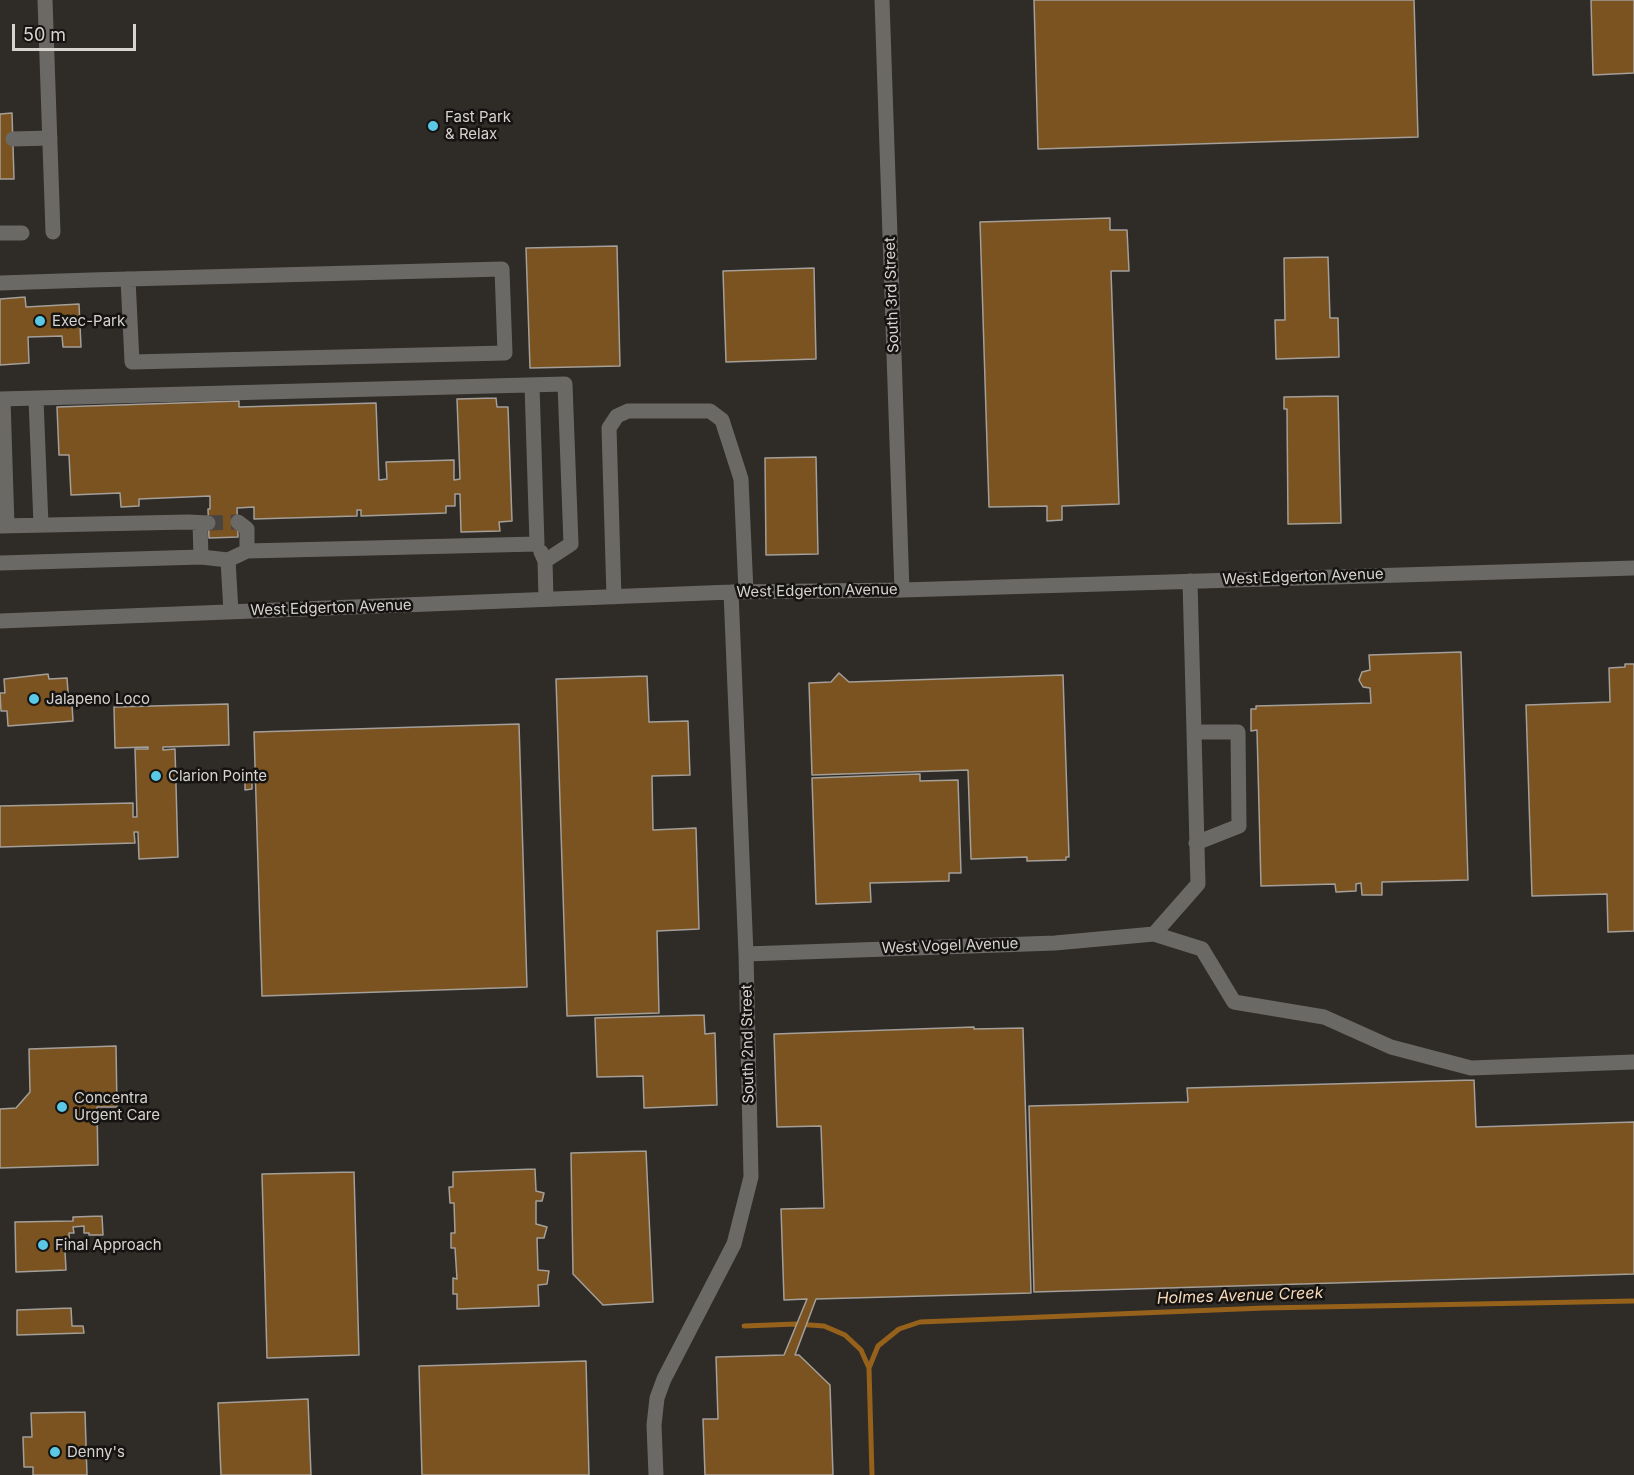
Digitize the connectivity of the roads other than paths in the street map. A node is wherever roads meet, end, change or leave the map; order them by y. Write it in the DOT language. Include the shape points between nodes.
graph roads {
  1 [pos="45,0"];
  2 [pos="882,0"];
  3 [pos="50,138"];
  4 [pos="13,139"];
  5 [pos="22,232"];
  6 [pos="53,232"];
  7 [pos="0,233"];
  8 [pos="128,279"];
  9 [pos="0,283"];
  10 [pos="532,385"];
  11 [pos="1,399"];
  12 [pos="36,399"];
  13 [pos="238,522"];
  14 [pos="41,525"];
  15 [pos="3,526"];
  16 [pos="537,544"];
  17 [pos="247,551"];
  18 [pos="201,557"];
  19 [pos="228,560"];
  20 [pos="545,561"];
  21 [pos="0,563"];
  22 [pos="1634,568"];
  23 [pos="1190,581"];
  24 [pos="902,590"];
  25 [pos="739,592"];
  26 [pos="614,597"];
  27 [pos="546,600"];
  28 [pos="231,612"];
  29 [pos="0,621"];
  30 [pos="1194,732"];
  31 [pos="1196,843"];
  32 [pos="1154,934"];
  33 [pos="746,954"];
  34 [pos="1634,1062"];
  35 [pos="656,1475"];
  1 -- 3 [label="street"];
  2 -- 24 [label="street, South 3rd Street"];
  3 -- 4 [label="street"];
  3 -- 6 [label="street"];
  5 -- 7 [label="street"];
  8 -- 8 [label="street" via="502,268 506,353 132,362"];
  8 -- 9 [label="street"];
  10 -- 12 [label="street"];
  10 -- 16 [label="street"];
  10 -- 20 [label="street" via="565,384 570,544"];
  11 -- 12 [label="street"];
  11 -- 15 [label="street"];
  12 -- 14 [label="street"];
  13 -- 17 [label="street" via="247,529"];
  14 -- 15 [label="street"];
  14 -- 18 [label="street" via="204,523"];
  16 -- 17 [label="street"];
  16 -- 20 [label="street"];
  17 -- 19 [label="street"];
  18 -- 19 [label="street"];
  18 -- 21 [label="street"];
  19 -- 28 [label="street"];
  20 -- 27 [label="street"];
  22 -- 23 [label="street, West Edgerton Avenue"];
  23 -- 24 [label="street, West Edgerton Avenue"];
  23 -- 30 [label="street"];
  24 -- 25 [label="street, West Edgerton Avenue"];
  25 -- 26 [label="street, West Edgerton Avenue"];
  25 -- 26 [label="street, South 2nd Street" via="741,479 722,420 710,411 628,411 617,416 609,428"];
  25 -- 33 [label="street, South 2nd Street"];
  26 -- 27 [label="street, West Edgerton Avenue"];
  27 -- 28 [label="street, West Edgerton Avenue"];
  28 -- 29 [label="street, West Edgerton Avenue"];
  30 -- 31 [label="street"];
  30 -- 31 [label="street" via="1238,732 1239,826"];
  31 -- 32 [label="street" via="1198,884"];
  32 -- 33 [label="street, West Vogel Avenue" via="1055,942"];
  32 -- 34 [label="street" via="1202,949 1234,1002 1324,1017 1391,1047 1471,1068"];
  33 -- 35 [label="street, South 2nd Street" via="751,1177 734,1244 657,1398"];
}
